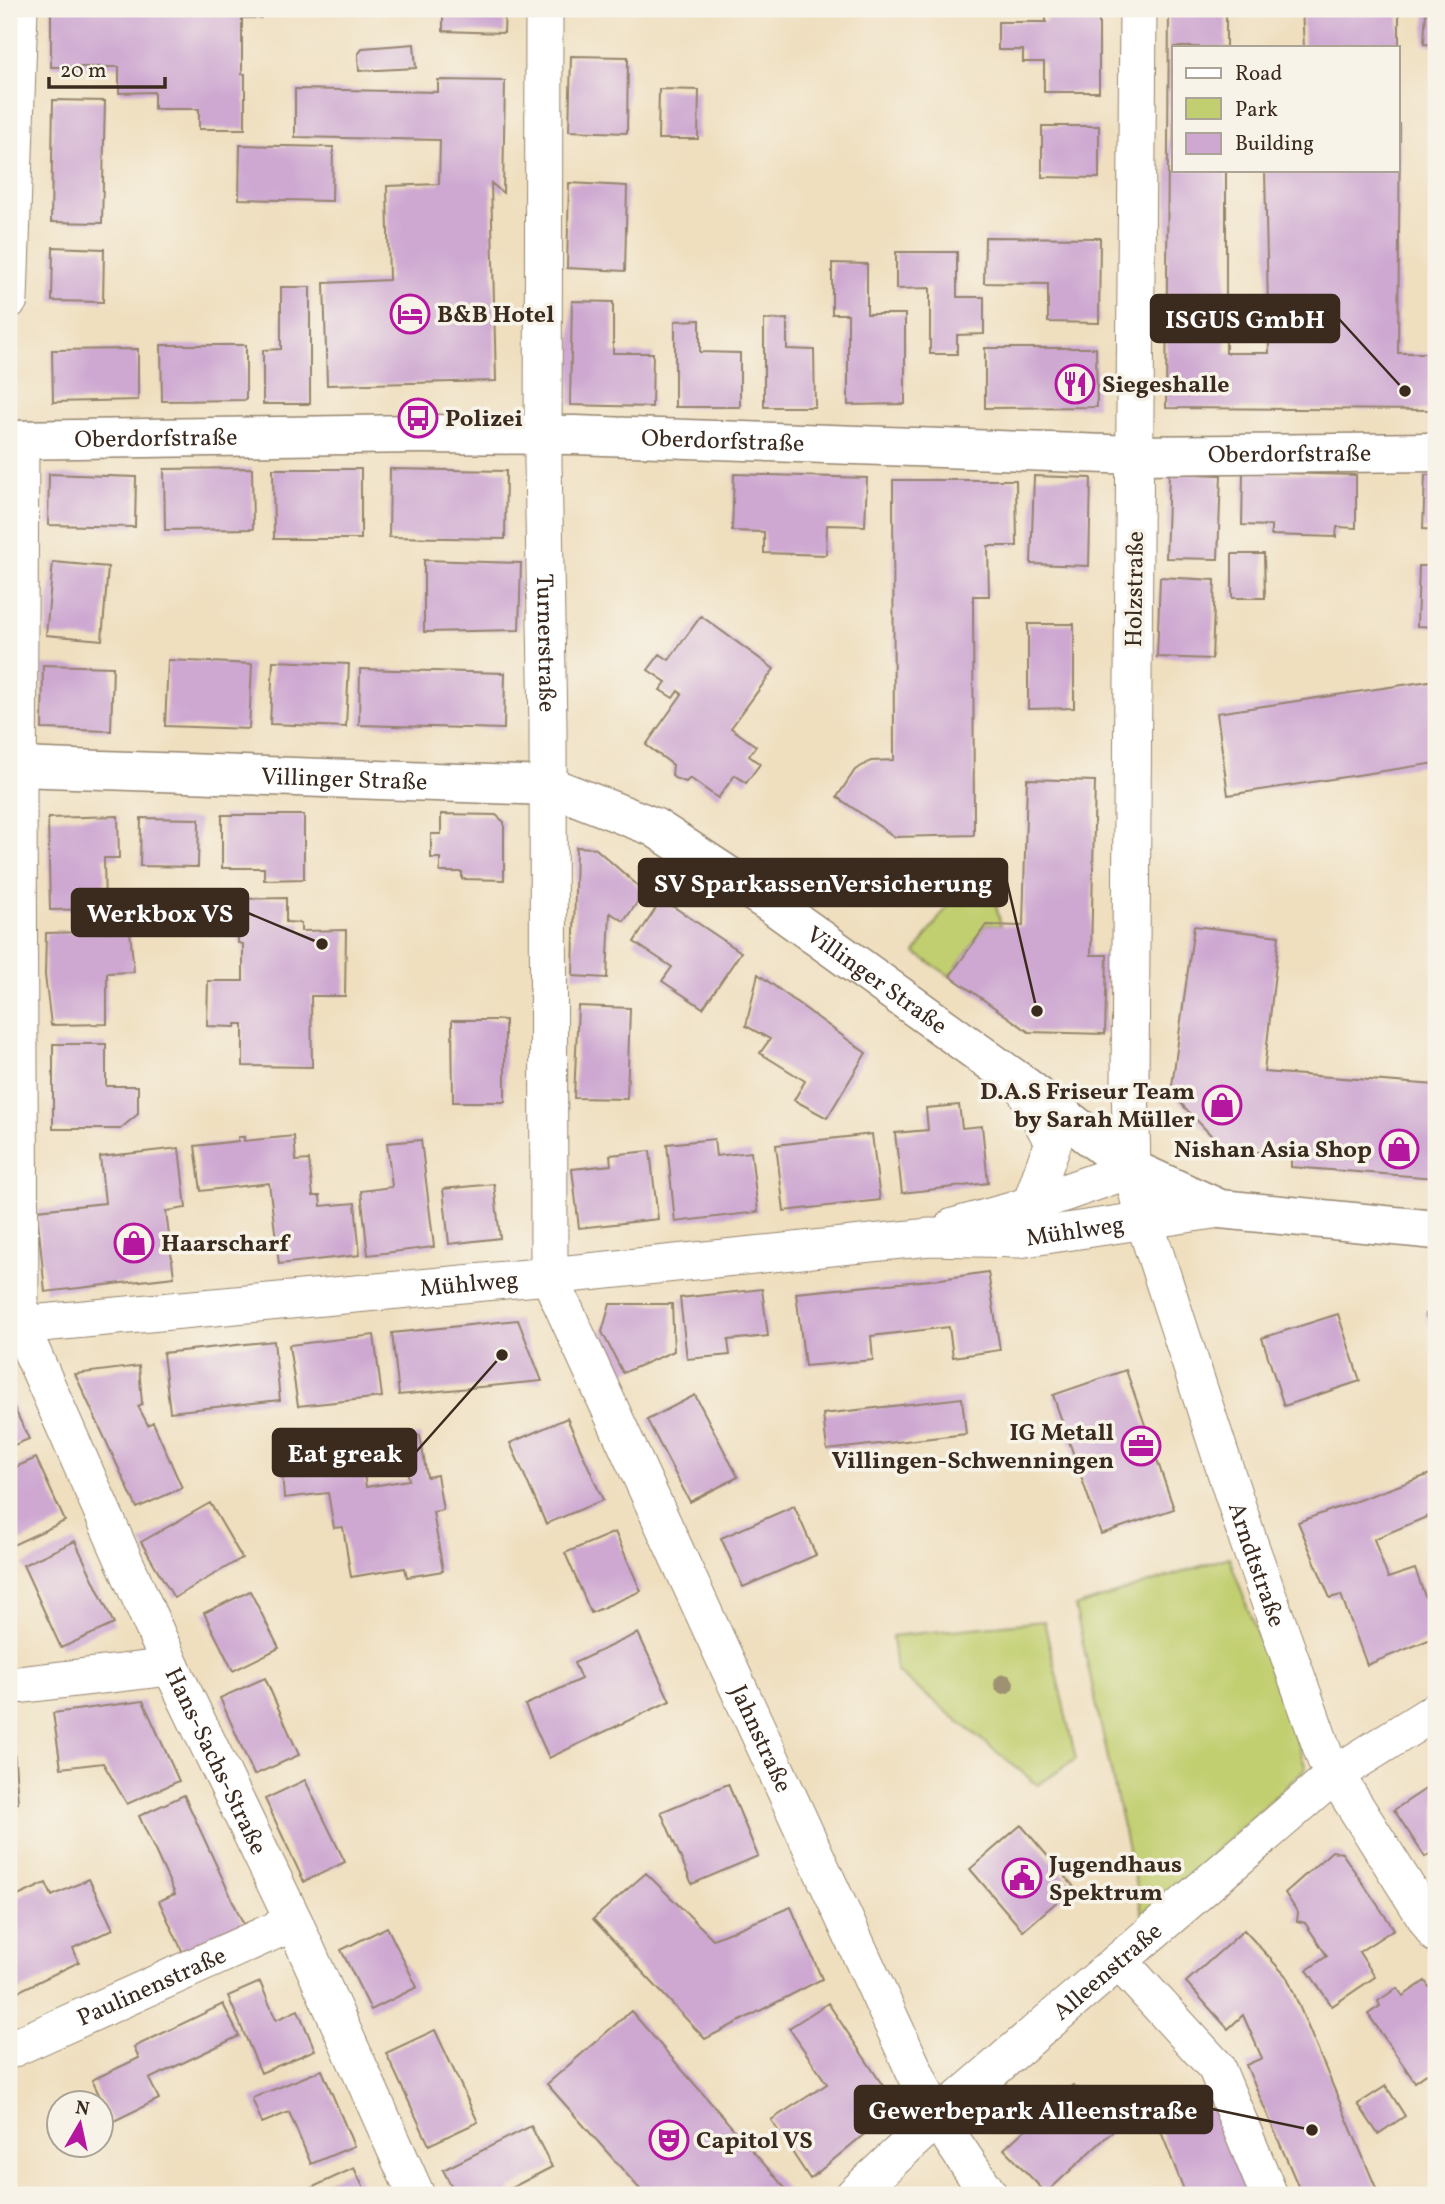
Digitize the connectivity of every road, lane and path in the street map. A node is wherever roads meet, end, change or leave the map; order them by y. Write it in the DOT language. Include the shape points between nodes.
graph roads {
  1 [pos="19,9"];
  2 [pos="544,9"];
  3 [pos="1138,9"];
  4 [pos="9,300"];
  5 [pos="543,435"];
  6 [pos="15,440"];
  7 [pos="1436,452"];
  8 [pos="1136,455"];
  9 [pos="13,766"];
  10 [pos="549,786"];
  11 [pos="1022,1084"];
  12 [pos="1132,1169"];
  13 [pos="1031,1204"];
  14 [pos="1220,1209"];
  15 [pos="1144,1220"];
  16 [pos="1436,1230"];
  17 [pos="930,1237"];
  18 [pos="549,1276"];
  19 [pos="14,1325"];
  20 [pos="171,1667"];
  21 [pos="9,1686"];
  22 [pos="1436,1711"];
  23 [pos="1334,1775"];
  24 [pos="294,1922"];
  25 [pos="1436,1934"];
  26 [pos="1119,1961"];
  27 [pos="9,2050"];
  28 [pos="937,2118"];
  29 [pos="416,2195"];
  30 [pos="854,2195"];
  31 [pos="989,2195"];
  32 [pos="1269,2195"];
  1 -- 4 [label="street"];
  2 -- 5 [label="street, Turnerstraße"];
  3 -- 8 [label="street, Holzstraße"];
  5 -- 6 [label="main road, Oberdorfstraße"];
  5 -- 8 [label="main road, Oberdorfstraße"];
  5 -- 10 [label="street, Turnerstraße"];
  6 -- 9 [label="street"];
  7 -- 8 [label="main road, Oberdorfstraße"];
  8 -- 12 [label="street, Holzstraße"];
  9 -- 10 [label="main road, Villinger Straße"];
  9 -- 19 [label="street"];
  10 -- 11 [label="main road, Villinger Straße" via="654,827 772,905"];
  10 -- 18 [label="street, Turnerstraße"];
  11 -- 12 [label="main road, Villinger Straße"];
  11 -- 13 [label="street, Mühlweg" via="1053,1142"];
  12 -- 13 [label="street, Mühlweg"];
  12 -- 14 [label="main road, Villinger Straße"];
  12 -- 15 [label="street, Arndtstraße"];
  13 -- 17 [label="street, Mühlweg"];
  14 -- 15 [label="street, Mühlweg"];
  14 -- 16 [label="main road, Villinger Straße"];
  15 -- 17 [label="street, Mühlweg" via="1019,1239"];
  15 -- 23 [label="street, Arndtstraße" via="1248,1540"];
  17 -- 18 [label="street, Mühlweg"];
  18 -- 19 [label="street, Mühlweg"];
  18 -- 28 [label="street, Jahnstraße"];
  19 -- 20 [label="street, Hans-Sachs-Straße"];
  20 -- 21 [label="street"];
  20 -- 24 [label="street, Hans-Sachs-Straße"];
  22 -- 23 [label="street, Alleenstraße"];
  23 -- 25 [label="street, Arndtstraße"];
  23 -- 26 [label="street, Alleenstraße"];
  24 -- 27 [label="street, Paulinenstraße"];
  24 -- 29 [label="street, Hans-Sachs-Straße"];
  26 -- 28 [label="street, Alleenstraße"];
  26 -- 32 [label="street" via="1216,2067"];
  28 -- 30 [label="street, Alleenstraße"];
  28 -- 31 [label="street, Jahnstraße"];
}
